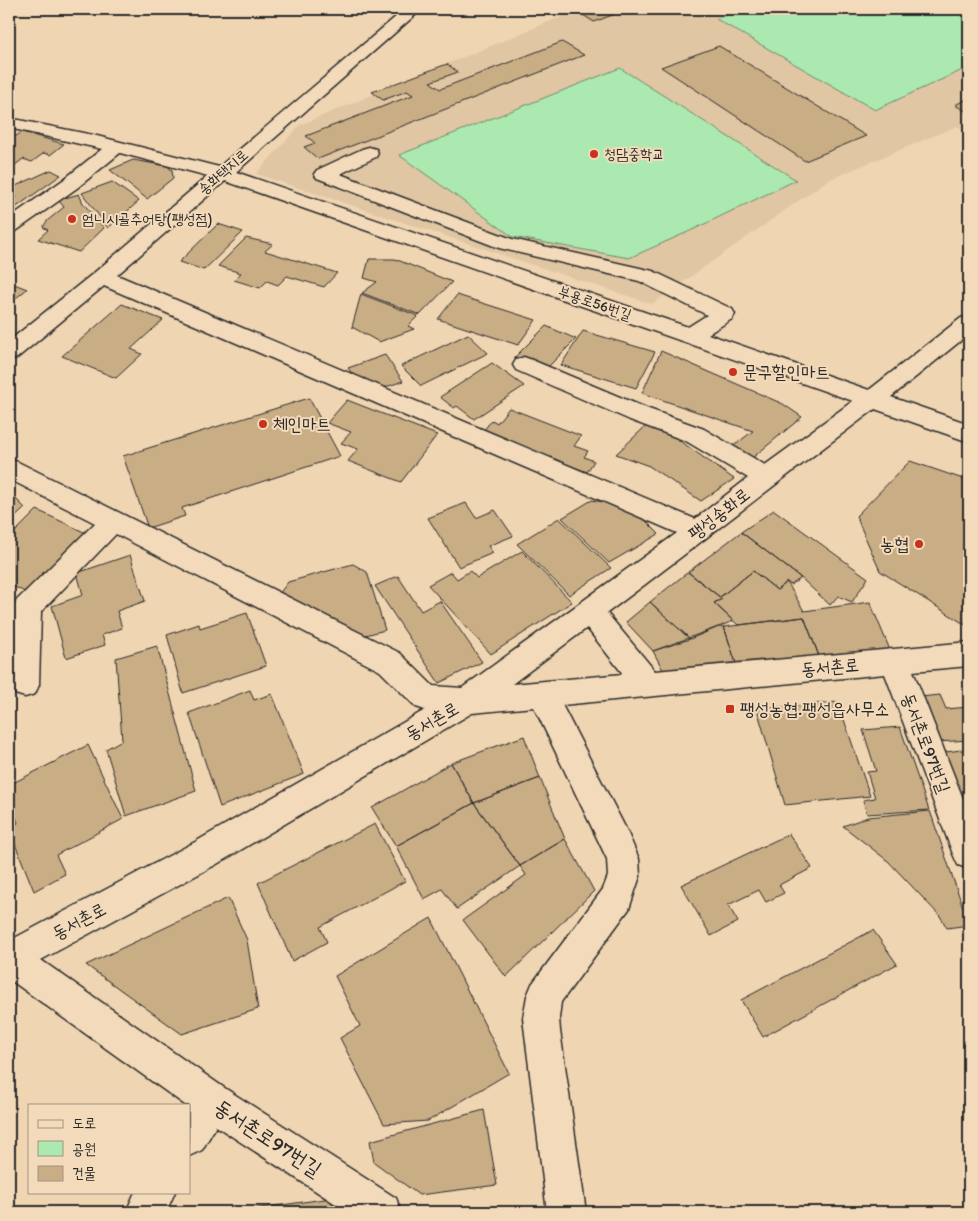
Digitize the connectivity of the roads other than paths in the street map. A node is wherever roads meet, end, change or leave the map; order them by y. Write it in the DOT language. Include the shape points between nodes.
graph roads {
  1 [pos="414,9"];
  2 [pos="9,122"];
  3 [pos="116,147"];
  4 [pos="370,153"];
  5 [pos="221,173"];
  6 [pos="9,227"];
  7 [pos="102,277"];
  8 [pos="969,323"];
  9 [pos="690,336"];
  10 [pos="9,353"];
  11 [pos="524,365"];
  12 [pos="872,399"];
  13 [pos="969,434"];
  14 [pos="9,468"];
  15 [pos="766,477"];
  16 [pos="113,521"];
  17 [pos="698,531"];
  18 [pos="589,611"];
  19 [pos="969,654"];
  20 [pos="894,660"];
  21 [pos="648,684"];
  22 [pos="25,685"];
  23 [pos="542,694"];
  24 [pos="467,701"];
  25 [pos="969,854"];
  26 [pos="9,958"];
  27 [pos="210,1100"];
  28 [pos="190,1135"];
  29 [pos="155,1194"];
  30 [pos="145,1212"];
  31 [pos="382,1212"];
  32 [pos="567,1212"];
  1 -- 5 [label="street, 송화택지로"];
  2 -- 3 [label="street, 부용로56번길"];
  3 -- 5 [label="street, 부용로56번길"];
  3 -- 6 [label="street"];
  4 -- 9 [label="street" via="324,174 506,244 646,276 724,314"];
  5 -- 7 [label="street, 송화택지로"];
  5 -- 9 [label="street, 부용로56번길"];
  7 -- 10 [label="street, 송화택지로"];
  7 -- 17 [label="street"];
  8 -- 12 [label="street, 팽성송화로"];
  9 -- 12 [label="street, 부용로56번길"];
  11 -- 15 [label="street" via="695,435"];
  12 -- 13 [label="street, 부용로56번길"];
  12 -- 15 [label="street, 팽성송화로"];
  14 -- 16 [label="street"];
  15 -- 17 [label="street, 팽성송화로"];
  16 -- 22 [label="street" via="27,608"];
  16 -- 24 [label="street" via="390,662 426,698"];
  17 -- 18 [label="street, 팽성송화로"];
  18 -- 21 [label="street"];
  18 -- 24 [label="street, 팽성송화로"];
  19 -- 20 [label="street, 동서촌로"];
  20 -- 21 [label="street, 동서촌로"];
  20 -- 25 [label="street, 동서촌로97번길"];
  21 -- 23 [label="street, 동서촌로"];
  23 -- 24 [label="street, 동서촌로"];
  23 -- 32 [label="street" via="615,840 624,876 617,898 544,996 542,1031"];
  24 -- 26 [label="street, 동서촌로" via="206,853"];
  26 -- 27 [label="street, 동서촌로97번길"];
  27 -- 28 [label="street"];
  27 -- 31 [label="street, 동서촌로97번길"];
  29 -- 30 [label="street"];
}
